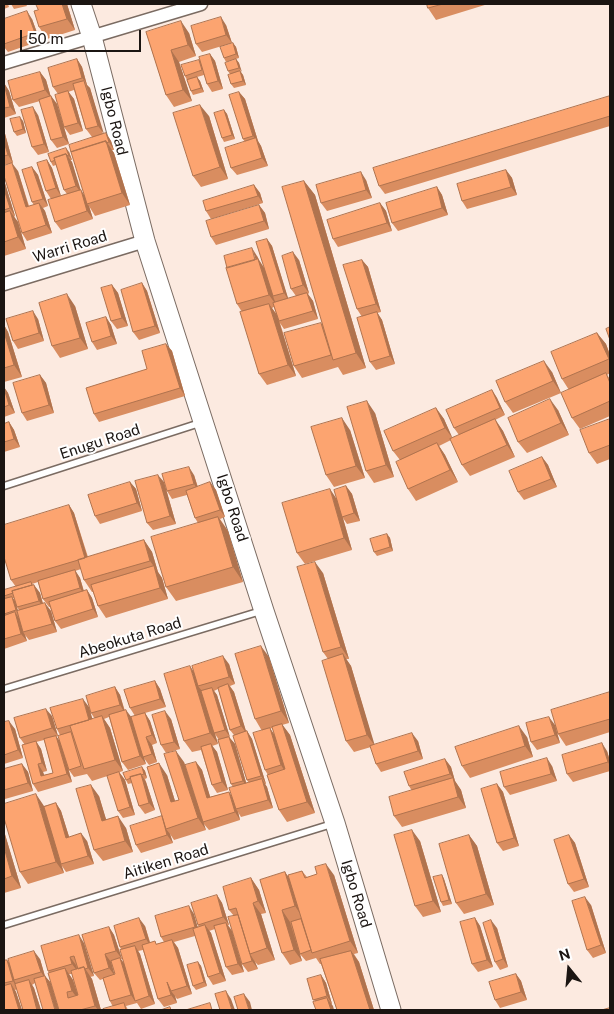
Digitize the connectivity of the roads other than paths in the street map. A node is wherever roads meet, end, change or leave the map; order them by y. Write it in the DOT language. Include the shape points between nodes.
graph roads {
  1 [pos="81,4"];
  2 [pos="201,4"];
  3 [pos="92,37"];
  4 [pos="4,63"];
  5 [pos="145,241"];
  6 [pos="4,284"];
  7 [pos="204,422"];
  8 [pos="4,486"];
  9 [pos="264,611"];
  10 [pos="4,689"];
  11 [pos="335,823"];
  12 [pos="4,925"];
  13 [pos="391,1010"];
  1 -- 3 [label="street, Igbo Road"];
  2 -- 3 [label="street"];
  3 -- 4 [label="street"];
  3 -- 5 [label="street, Igbo Road"];
  5 -- 6 [label="street, Warri Road"];
  5 -- 7 [label="street, Igbo Road"];
  7 -- 8 [label="lane, Enugu Road"];
  7 -- 9 [label="street, Igbo Road"];
  9 -- 10 [label="lane, Abeokuta Road"];
  9 -- 11 [label="street, Igbo Road"];
  11 -- 12 [label="lane, Aitiken Road"];
  11 -- 13 [label="street, Igbo Road"];
}
